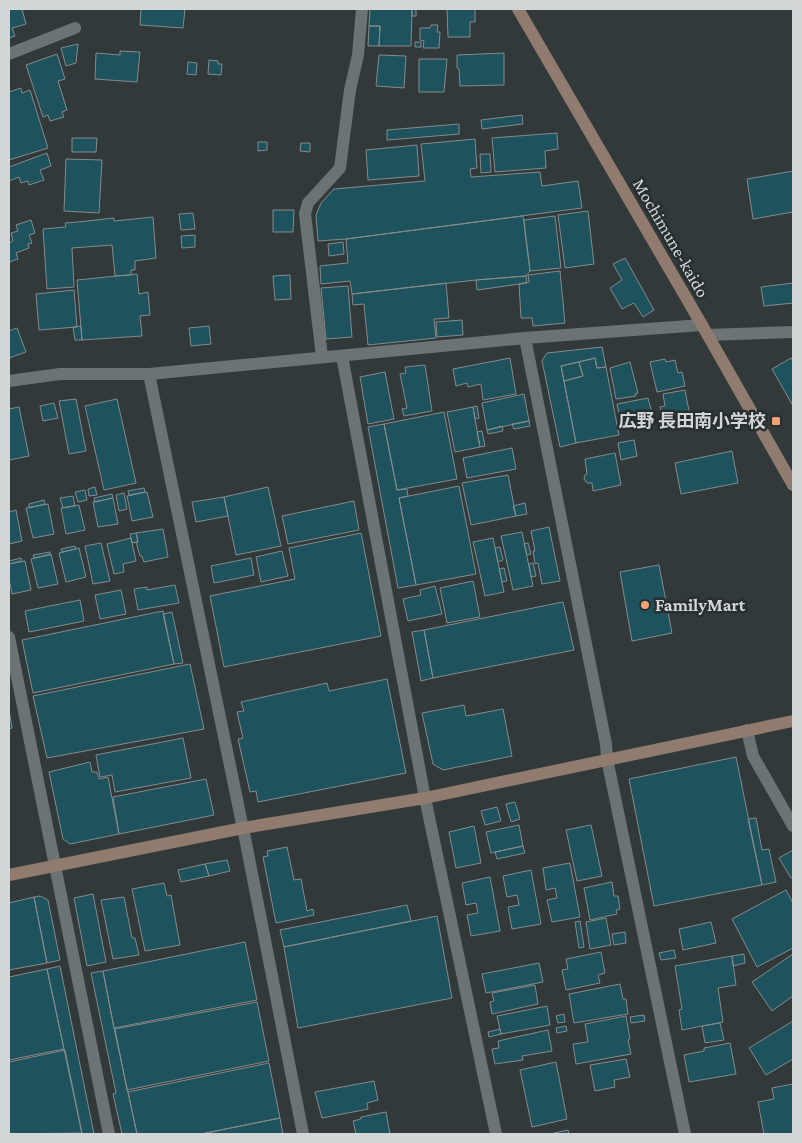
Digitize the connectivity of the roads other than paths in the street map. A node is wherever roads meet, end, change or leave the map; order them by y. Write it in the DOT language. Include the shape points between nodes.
graph roads {
  1 [pos="362,9"];
  2 [pos="518,9"];
  3 [pos="75,28"];
  4 [pos="9,54"];
  5 [pos="705,330"];
  6 [pos="793,332"];
  7 [pos="525,338"];
  8 [pos="342,356"];
  9 [pos="322,357"];
  10 [pos="149,374"];
  11 [pos="9,382"];
  12 [pos="793,485"];
  13 [pos="9,637"];
  14 [pos="793,721"];
  15 [pos="747,730"];
  16 [pos="607,759"];
  17 [pos="425,798"];
  18 [pos="793,826"];
  19 [pos="243,828"];
  20 [pos="55,866"];
  21 [pos="9,875"];
  22 [pos="109,1134"];
  23 [pos="303,1134"];
  24 [pos="496,1134"];
  25 [pos="685,1134"];
  1 -- 9 [label="street" via="340,168 308,203 305,214"];
  2 -- 5 [label="street, Mochimune-kaido"];
  3 -- 4 [label="street"];
  5 -- 6 [label="street"];
  5 -- 7 [label="street"];
  5 -- 12 [label="street, Mochimune-kaido"];
  7 -- 8 [label="street"];
  7 -- 16 [label="street"];
  8 -- 9 [label="street"];
  8 -- 17 [label="street"];
  9 -- 10 [label="street"];
  10 -- 11 [label="street" via="60,374"];
  10 -- 19 [label="street"];
  13 -- 20 [label="street"];
  14 -- 15 [label="street"];
  15 -- 16 [label="street"];
  15 -- 18 [label="street" via="753,756"];
  16 -- 17 [label="street"];
  16 -- 25 [label="street"];
  17 -- 19 [label="street"];
  17 -- 24 [label="street"];
  19 -- 20 [label="street"];
  19 -- 23 [label="street"];
  20 -- 21 [label="street"];
  20 -- 22 [label="street"];
}
